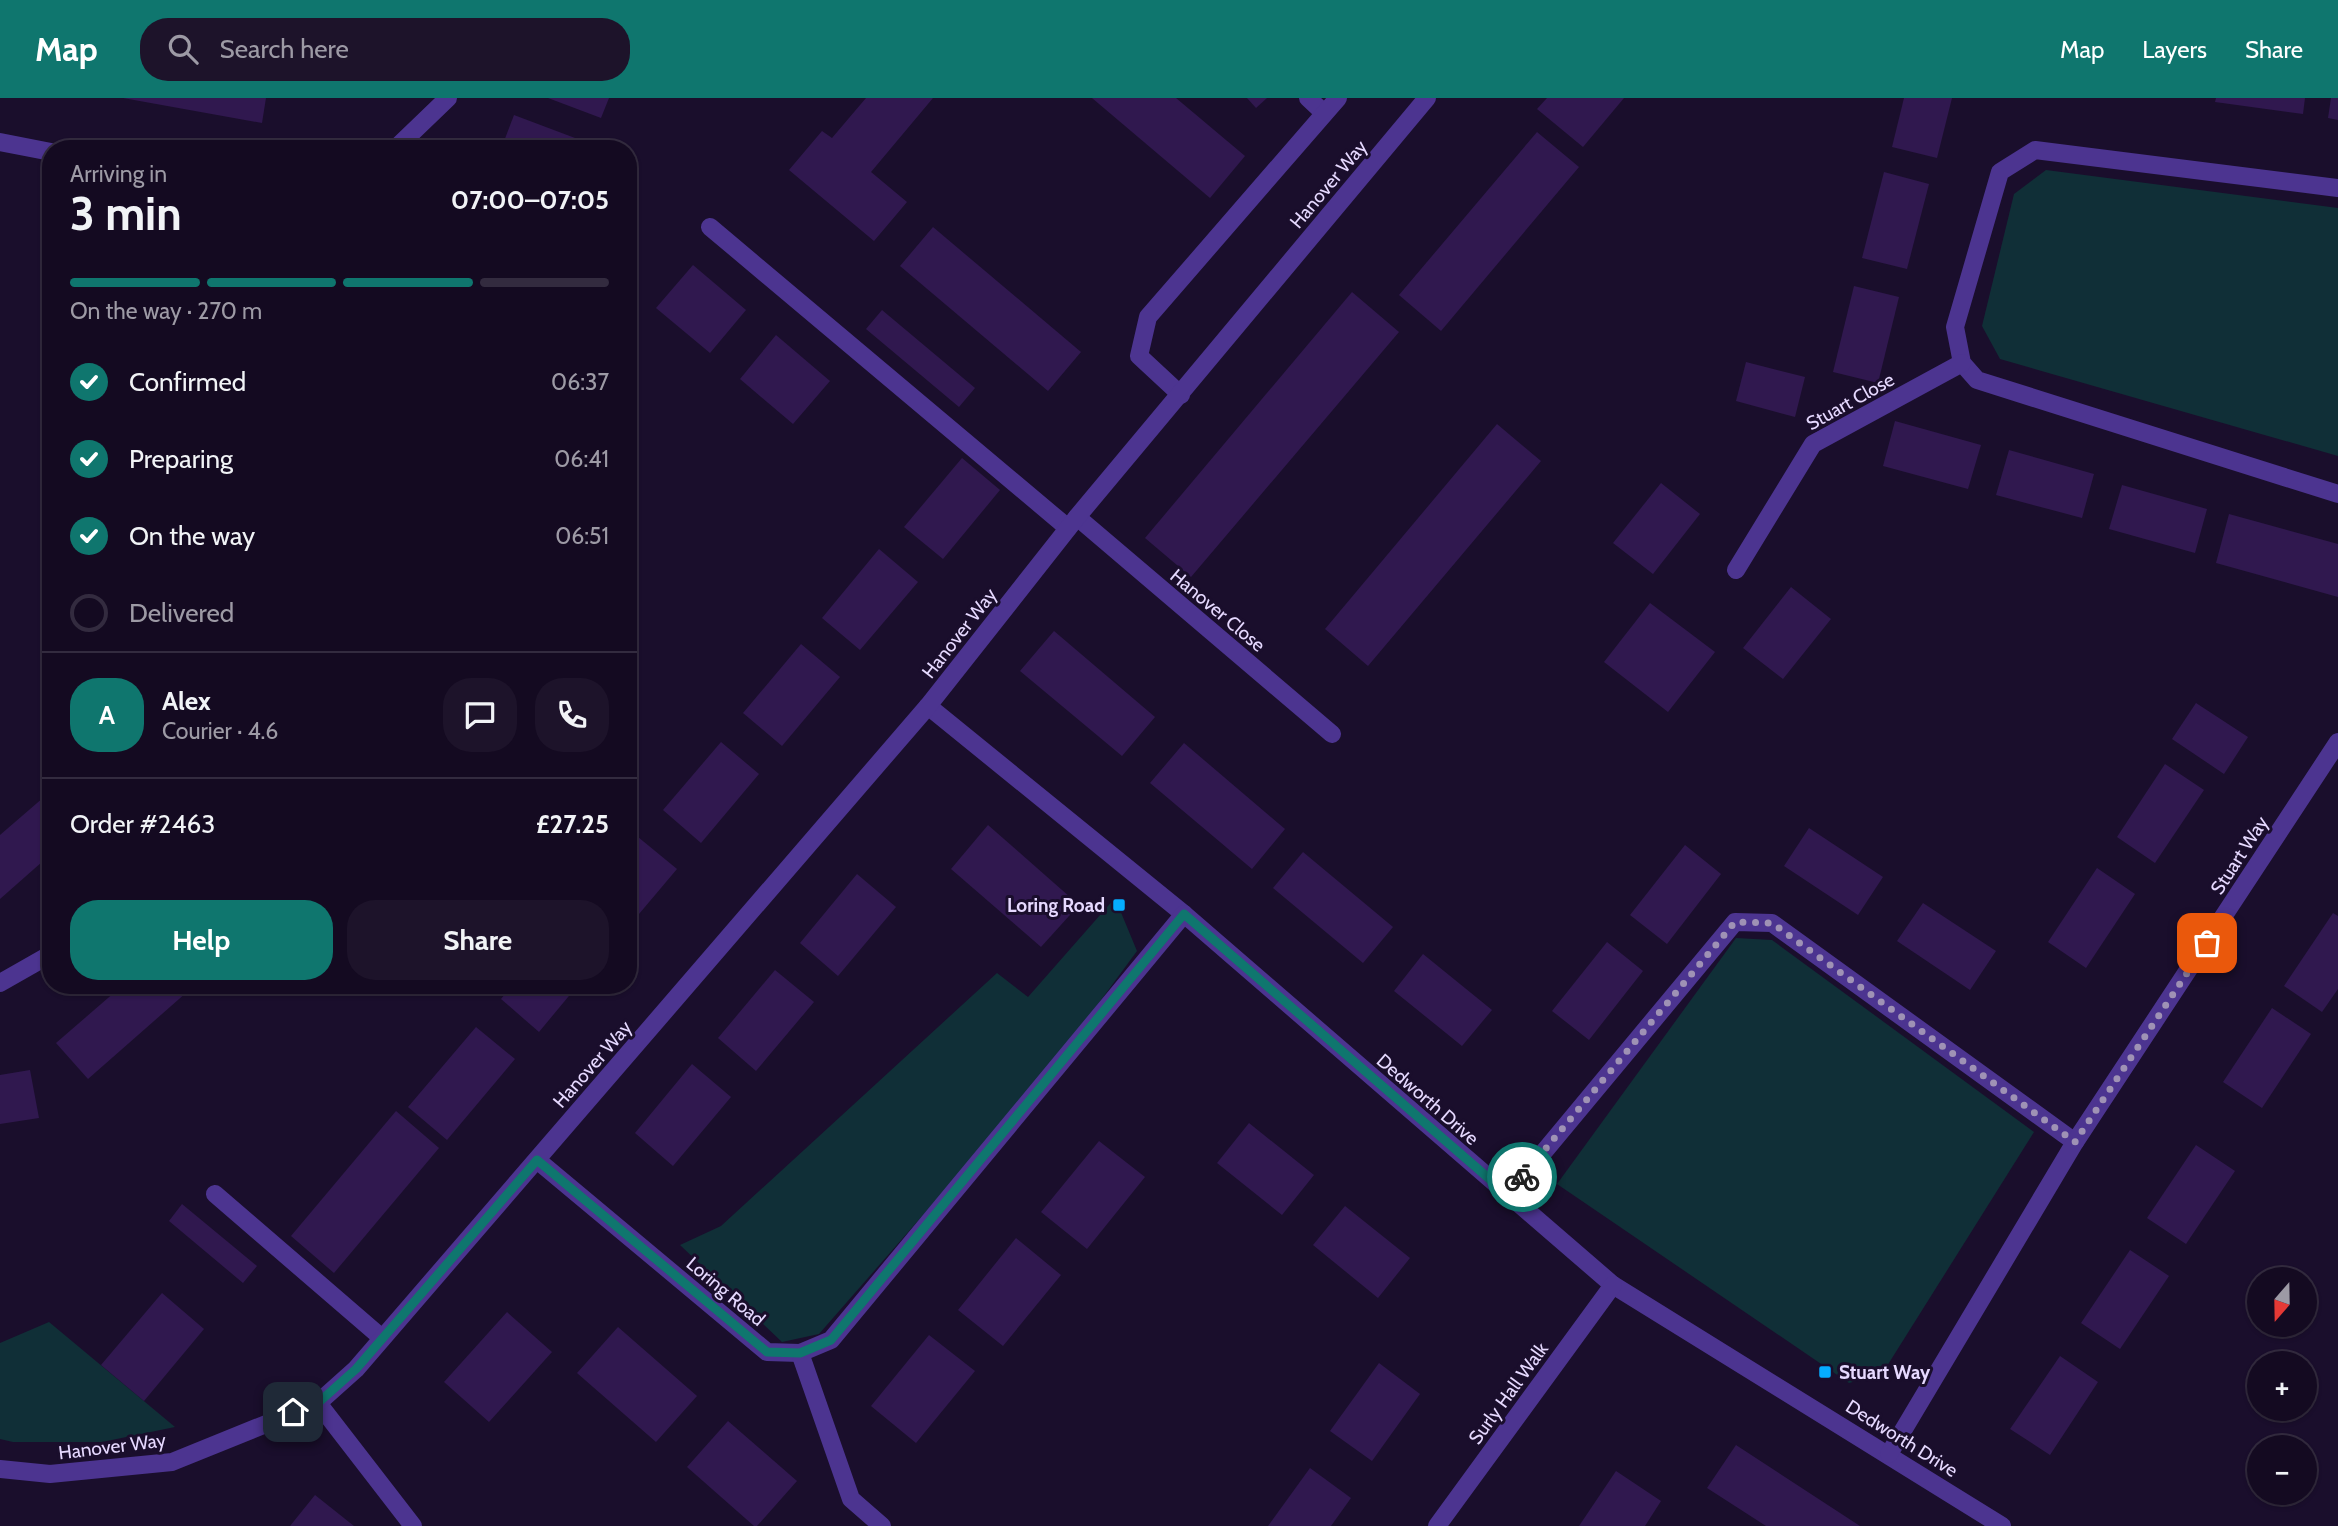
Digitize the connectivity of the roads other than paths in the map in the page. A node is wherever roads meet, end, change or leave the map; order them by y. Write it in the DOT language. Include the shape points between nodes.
graph roads {
  1 [pos="448,98"];
  2 [pos="1308,98"];
  3 [pos="1338,98"];
  4 [pos="1427,98"];
  5 [pos="1324,113"];
  6 [pos="404,140"];
  7 [pos="0,142"];
  8 [pos="42,150"];
  9 [pos="2338,188"];
  10 [pos="710,227"];
  11 [pos="1962,363"];
  12 [pos="1181,395"];
  13 [pos="2338,494"];
  14 [pos="1072,523"];
  15 [pos="1736,570"];
  16 [pos="928,706"];
  17 [pos="1332,734"];
  18 [pos="2338,743"];
  19 [pos="1184,914"];
  20 [pos="42,959"];
  21 [pos="0,983"];
  22 [pos="2075,1142"];
  23 [pos="537,1160"];
  24 [pos="215,1194"];
  25 [pos="1508,1195"];
  26 [pos="1613,1285"];
  27 [pos="383,1338"];
  28 [pos="800,1353"];
  29 [pos="318,1403"];
  30 [pos="1889,1454"];
  31 [pos="0,1469"];
  32 [pos="413,1526"];
  33 [pos="882,1526"];
  34 [pos="1437,1526"];
  35 [pos="2002,1526"];
  1 -- 6 [label="street"];
  2 -- 5 [label="street"];
  3 -- 5 [label="street"];
  4 -- 12 [label="street, Hanover Way"];
  5 -- 12 [label="street" via="1148,317 1139,356"];
  7 -- 8 [label="street"];
  9 -- 11 [label="street" via="2035,150 2000,172 1955,327"];
  10 -- 14 [label="street, Hanover Close"];
  11 -- 13 [label="street" via="1978,380"];
  11 -- 15 [label="street, Stuart Close" via="1812,444"];
  12 -- 14 [label="street, Hanover Way"];
  14 -- 16 [label="street, Hanover Way"];
  14 -- 17 [label="street, Hanover Close"];
  16 -- 19 [label="street, Dedworth Drive"];
  16 -- 23 [label="street, Hanover Way"];
  18 -- 22 [label="street, Stuart Way"];
  19 -- 25 [label="street, Dedworth Drive"];
  19 -- 28 [label="street, Loring Road" via="831,1340"];
  20 -- 21 [label="street"];
  22 -- 25 [label="street" via="1772,923 1735,922"];
  22 -- 30 [label="street, Stuart Way"];
  23 -- 27 [label="street, Hanover Way"];
  23 -- 28 [label="street, Loring Road" via="767,1352"];
  24 -- 27 [label="street"];
  25 -- 26 [label="street, Dedworth Drive"];
  26 -- 30 [label="street, Dedworth Drive"];
  26 -- 34 [label="street, Surly Hall Walk"];
  27 -- 29 [label="street, Hanover Way"];
  28 -- 33 [label="street" via="851,1499"];
  29 -- 31 [label="street, Hanover Way" via="172,1462 50,1474"];
  29 -- 32 [label="street"];
  30 -- 35 [label="street, Dedworth Drive"];
}
